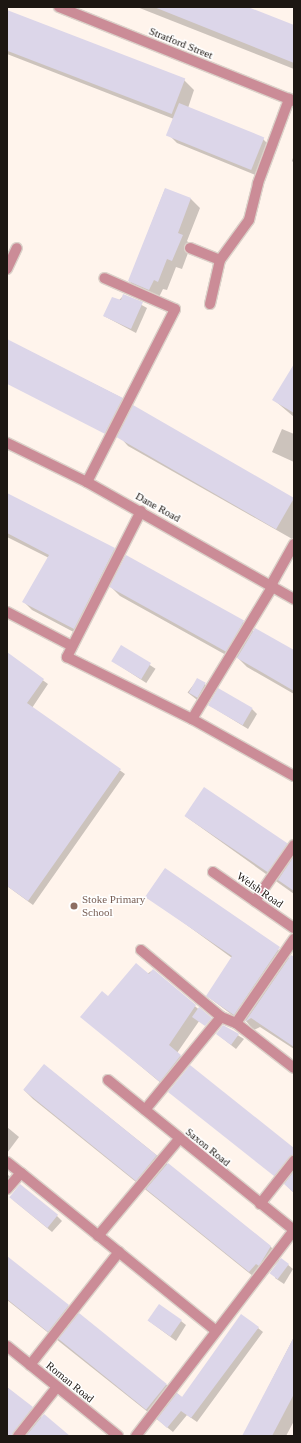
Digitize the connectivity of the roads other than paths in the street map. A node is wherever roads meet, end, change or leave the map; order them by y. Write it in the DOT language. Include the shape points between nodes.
graph roads {
  1 [pos="59,7"];
  2 [pos="292,100"];
  3 [pos="17,248"];
  4 [pos="190,248"];
  5 [pos="220,260"];
  6 [pos="7,269"];
  7 [pos="104,278"];
  8 [pos="210,304"];
  9 [pos="7,443"];
  10 [pos="88,482"];
  11 [pos="141,512"];
  12 [pos="294,544"];
  13 [pos="272,585"];
  14 [pos="294,599"];
  15 [pos="7,612"];
  16 [pos="72,646"];
  17 [pos="192,720"];
  18 [pos="294,776"];
  19 [pos="294,845"];
  20 [pos="213,872"];
  21 [pos="256,901"];
  22 [pos="294,928"];
  23 [pos="294,939"];
  24 [pos="141,950"];
  25 [pos="221,1017"];
  26 [pos="236,1023"];
  27 [pos="294,1068"];
  28 [pos="108,1080"];
  29 [pos="145,1110"];
  30 [pos="179,1139"];
  31 [pos="294,1160"];
  32 [pos="7,1162"];
  33 [pos="20,1173"];
  34 [pos="7,1189"];
  35 [pos="260,1204"];
  36 [pos="294,1230"];
  37 [pos="98,1236"];
  38 [pos="119,1252"];
  39 [pos="216,1331"];
  40 [pos="7,1346"];
  41 [pos="30,1365"];
  42 [pos="57,1387"];
  43 [pos="18,1436"];
  44 [pos="118,1436"];
  45 [pos="136,1436"];
  1 -- 2 [label="street, Stratford Street"];
  2 -- 5 [label="street" via="258,183 249,220"];
  3 -- 6 [label="street"];
  4 -- 5 [label="street"];
  5 -- 8 [label="street"];
  7 -- 10 [label="street" via="175,309"];
  9 -- 10 [label="street, Dane Road"];
  10 -- 11 [label="street, Dane Road"];
  11 -- 13 [label="street, Dane Road"];
  11 -- 16 [label="street"];
  12 -- 13 [label="street"];
  13 -- 14 [label="street, Dane Road"];
  13 -- 17 [label="street"];
  15 -- 16 [label="street"];
  16 -- 17 [label="street" via="67,657"];
  17 -- 18 [label="street"];
  19 -- 21 [label="street"];
  20 -- 21 [label="street, Welsh Road"];
  21 -- 22 [label="street, Welsh Road"];
  23 -- 26 [label="street"];
  24 -- 25 [label="street"];
  25 -- 26 [label="street"];
  25 -- 29 [label="street"];
  26 -- 27 [label="street"];
  28 -- 29 [label="street, Saxon Road"];
  29 -- 30 [label="street, Saxon Road"];
  30 -- 35 [label="street, Saxon Road"];
  30 -- 37 [label="street"];
  31 -- 35 [label="street"];
  32 -- 33 [label="street"];
  33 -- 34 [label="street"];
  33 -- 37 [label="street"];
  35 -- 36 [label="street, Saxon Road"];
  36 -- 39 [label="street"];
  37 -- 38 [label="street"];
  38 -- 39 [label="street"];
  38 -- 41 [label="street"];
  39 -- 45 [label="street"];
  40 -- 41 [label="street, Roman Road"];
  41 -- 42 [label="street, Roman Road"];
  42 -- 43 [label="street"];
  42 -- 44 [label="street, Roman Road"];
}
